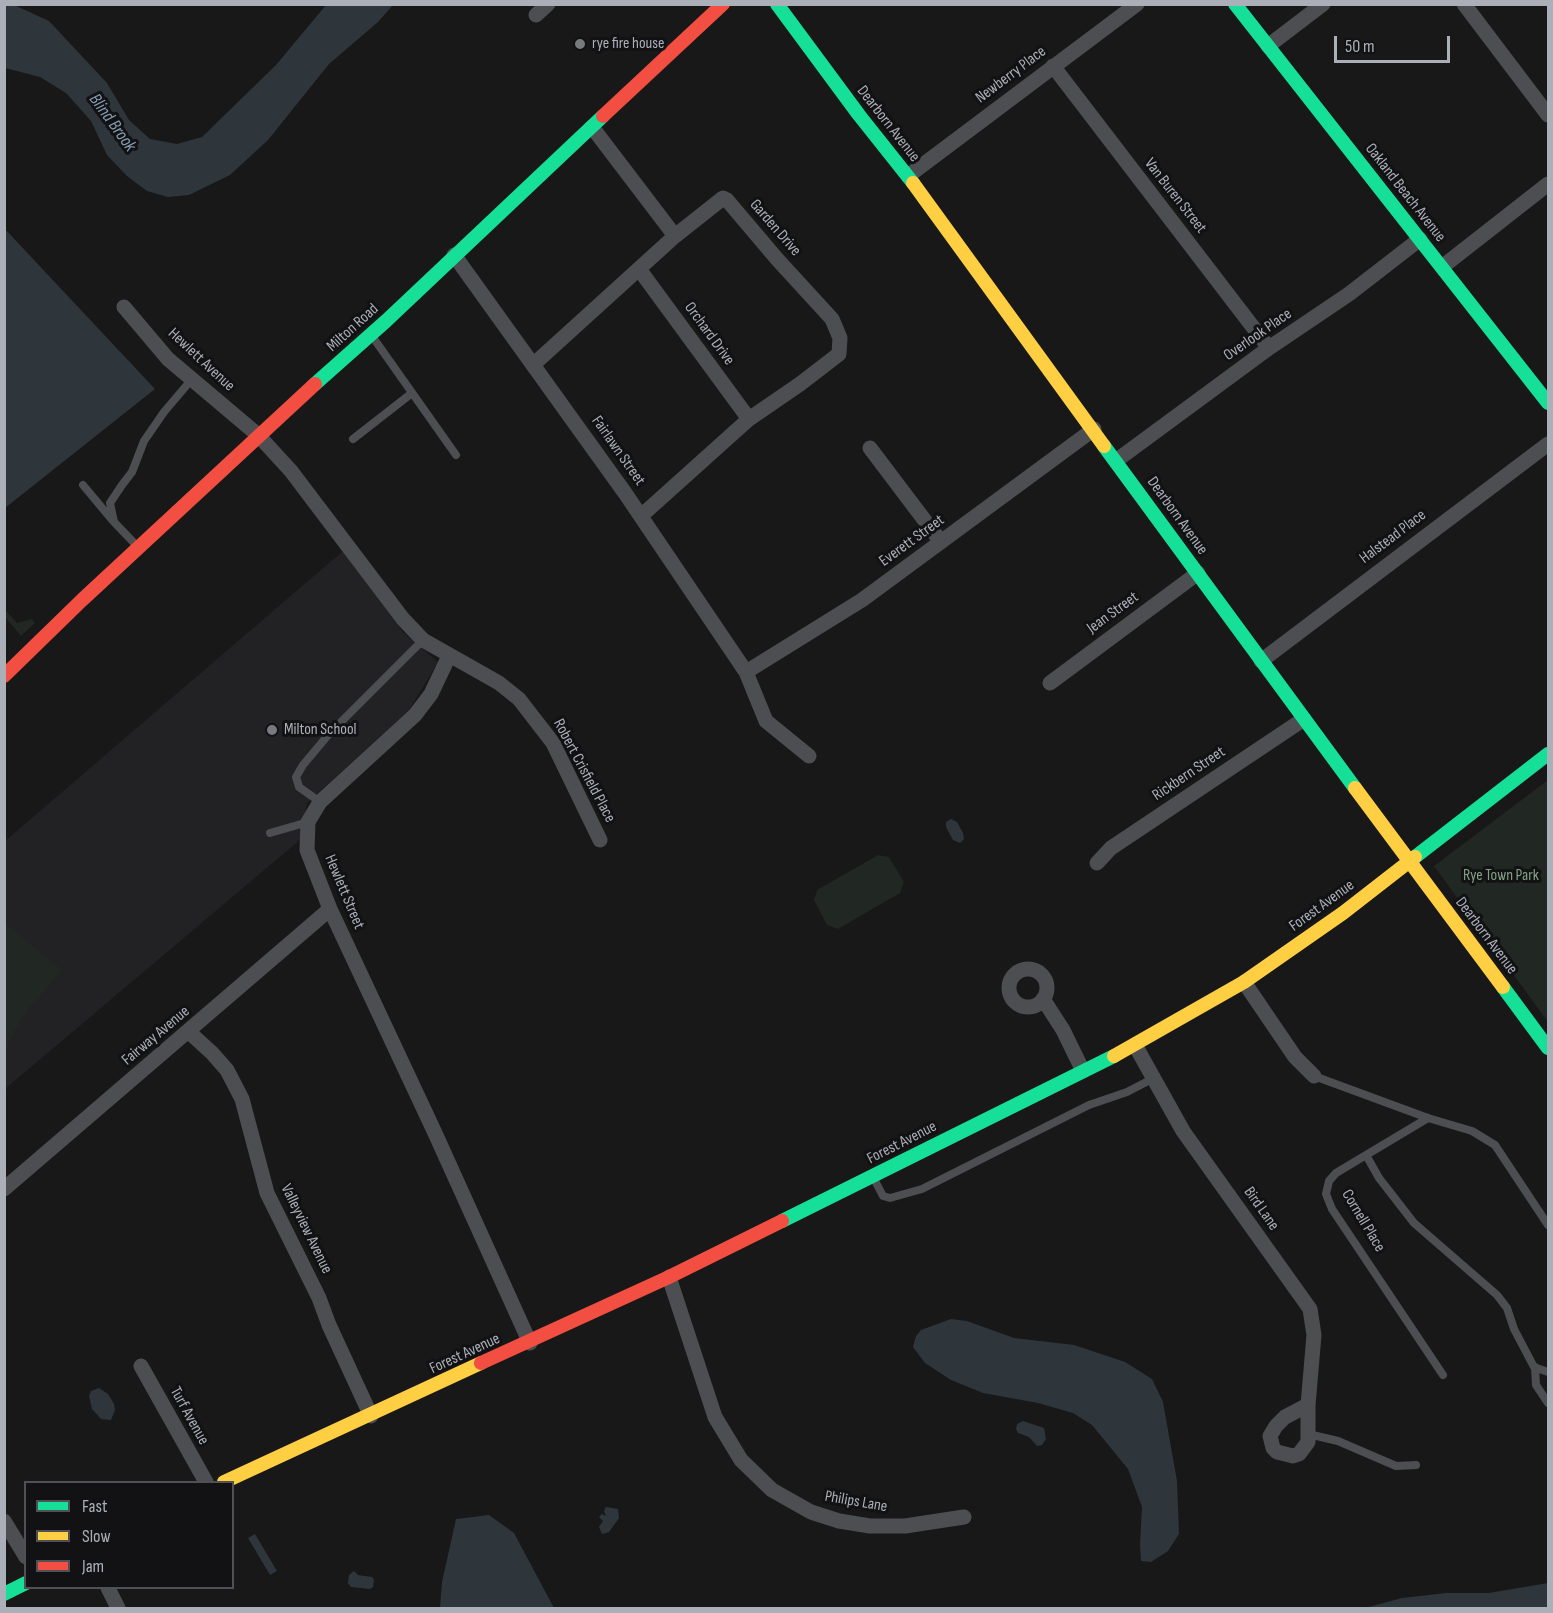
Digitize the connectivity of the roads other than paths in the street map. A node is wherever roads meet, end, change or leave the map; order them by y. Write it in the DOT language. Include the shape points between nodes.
graph roads {
  1 [pos="777,4"];
  2 [pos="1137,4"];
  3 [pos="1235,4"];
  4 [pos="1323,4"];
  5 [pos="1464,4"];
  6 [pos="712,8"];
  7 [pos="1268,46"];
  8 [pos="1053,66"];
  9 [pos="1548,115"];
  10 [pos="592,127"];
  11 [pos="908,176"];
  12 [pos="1548,184"];
  13 [pos="675,236"];
  14 [pos="1420,239"];
  15 [pos="454,255"];
  16 [pos="1442,267"];
  17 [pos="639,269"];
  18 [pos="124,307"];
  19 [pos="371,334"];
  20 [pos="1269,348"];
  21 [pos="534,364"];
  22 [pos="192,379"];
  23 [pos="412,393"];
  24 [pos="1548,403"];
  25 [pos="749,419"];
  26 [pos="1094,429"];
  27 [pos="258,435"];
  28 [pos="353,439"];
  29 [pos="1548,444"];
  30 [pos="870,448"];
  31 [pos="456,455"];
  32 [pos="1116,460"];
  33 [pos="83,485"];
  34 [pos="641,516"];
  35 [pos="114,522"];
  36 [pos="941,542"];
  37 [pos="138,547"];
  38 [pos="1198,573"];
  39 [pos="423,640"];
  40 [pos="449,656"];
  41 [pos="1261,661"];
  42 [pos="746,672"];
  43 [pos="4,676"];
  44 [pos="1050,683"];
  45 [pos="1304,719"];
  46 [pos="1548,754"];
  47 [pos="809,756"];
  48 [pos="320,802"];
  49 [pos="308,822"];
  50 [pos="270,833"];
  51 [pos="600,840"];
  52 [pos="1410,861"];
  53 [pos="1098,863"];
  54 [pos="330,909"];
  55 [pos="1244,982"];
  56 [pos="1043,999"];
  57 [pos="189,1032"];
  58 [pos="1135,1046"];
  59 [pos="1548,1048"];
  60 [pos="1083,1071"];
  61 [pos="1314,1076"];
  62 [pos="1154,1078"];
  63 [pos="1428,1118"];
  64 [pos="1366,1155"];
  65 [pos="873,1176"];
  66 [pos="4,1189"];
  67 [pos="1548,1225"];
  68 [pos="669,1277"];
  69 [pos="530,1343"];
  70 [pos="141,1366"];
  71 [pos="1534,1367"];
  72 [pos="1548,1372"];
  73 [pos="1443,1375"];
  74 [pos="1548,1403"];
  75 [pos="1308,1405"];
  76 [pos="371,1416"];
  77 [pos="1308,1434"];
  78 [pos="1416,1465"];
  79 [pos="205,1481"];
  80 [pos="226,1481"];
  81 [pos="964,1517"];
  82 [pos="4,1521"];
  83 [pos="24,1554"];
  84 [pos="24,1584"];
  85 [pos="109,1589"];
  86 [pos="4,1594"];
  87 [pos="118,1608"];
  1 -- 11 [label="street, Dearborn Avenue"];
  2 -- 8 [label="street, Newberry Place"];
  3 -- 7 [label="street, Oakland Beach Avenue"];
  4 -- 7 [label="street"];
  5 -- 9 [label="street"];
  6 -- 10 [label="street, Milton Road"];
  7 -- 14 [label="street, Oakland Beach Avenue"];
  8 -- 11 [label="street, Newberry Place"];
  8 -- 20 [label="street, Van Buren Street"];
  10 -- 13 [label="street"];
  10 -- 15 [label="street, Milton Road"];
  11 -- 26 [label="street, Dearborn Avenue"];
  12 -- 16 [label="street"];
  13 -- 17 [label="street, Garden Drive"];
  13 -- 25 [label="street, Garden Drive" via="723,198 727,200 837,329 839,354"];
  14 -- 16 [label="street, Oakland Beach Avenue"];
  14 -- 20 [label="street, Overlook Place" via="1349,294"];
  15 -- 19 [label="street, Milton Road"];
  15 -- 21 [label="street, Fairlawn Street"];
  16 -- 24 [label="street, Oakland Beach Avenue"];
  17 -- 21 [label="street, Garden Drive"];
  17 -- 25 [label="street, Orchard Drive"];
  18 -- 22 [label="street, Hewlett Avenue" via="168,359"];
  19 -- 23 [label="lane"];
  19 -- 27 [label="street, Milton Road"];
  20 -- 32 [label="street, Overlook Place"];
  21 -- 34 [label="street, Fairlawn Street"];
  22 -- 27 [label="street, Hewlett Avenue"];
  22 -- 35 [label="lane" via="144,441 132,472 111,503"];
  23 -- 28 [label="lane"];
  23 -- 31 [label="lane"];
  25 -- 34 [label="street"];
  26 -- 32 [label="street, Dearborn Avenue"];
  26 -- 36 [label="street, Everett Street"];
  27 -- 37 [label="street, Milton Road"];
  27 -- 39 [label="street" via="291,471 403,620"];
  29 -- 41 [label="street, Halstead Place"];
  30 -- 36 [label="street"];
  32 -- 38 [label="street, Dearborn Avenue"];
  33 -- 35 [label="lane"];
  34 -- 42 [label="street, Fairlawn Street"];
  35 -- 37 [label="lane"];
  36 -- 42 [label="street, Everett Street" via="862,600"];
  37 -- 43 [label="street, Milton Road"];
  38 -- 41 [label="street, Dearborn Avenue"];
  38 -- 44 [label="street, Jean Street"];
  39 -- 40 [label="street"];
  39 -- 48 [label="lane" via="328,734 303,765 296,777 299,787"];
  40 -- 48 [label="street" via="415,715"];
  40 -- 51 [label="street, Robert Crisfield Place" via="499,683 531,712 552,743"];
  41 -- 45 [label="street, Dearborn Avenue"];
  42 -- 47 [label="street, Fairlawn Street" via="766,721"];
  45 -- 52 [label="street, Dearborn Avenue"];
  45 -- 53 [label="street, Rickbern Street" via="1111,848"];
  46 -- 52 [label="street, Forest Avenue"];
  48 -- 49 [label="street"];
  49 -- 50 [label="lane"];
  49 -- 54 [label="street, Hewlett Street" via="307,850"];
  52 -- 55 [label="street, Forest Avenue"];
  52 -- 59 [label="street, Dearborn Avenue"];
  54 -- 57 [label="street, Fairway Avenue"];
  54 -- 69 [label="street, Hewlett Street"];
  55 -- 58 [label="street, Forest Avenue"];
  55 -- 61 [label="street" via="1295,1057"];
  56 -- 60 [label="street"];
  57 -- 66 [label="street, Fairway Avenue"];
  57 -- 76 [label="street, Valleyview Avenue" via="227,1070 242,1099 267,1193"];
  58 -- 60 [label="street, Forest Avenue"];
  58 -- 62 [label="street, Bird Lane"];
  60 -- 65 [label="street, Forest Avenue"];
  61 -- 63 [label="lane"];
  62 -- 65 [label="lane" via="1089,1105 922,1189 890,1198 883,1196"];
  62 -- 75 [label="street, Bird Lane" via="1184,1131 1310,1309 1314,1335"];
  63 -- 64 [label="lane, Cornell Place"];
  63 -- 67 [label="lane" via="1472,1131 1495,1145"];
  64 -- 71 [label="lane" via="1414,1223 1497,1294"];
  64 -- 73 [label="lane, Cornell Place" via="1336,1173 1326,1194 1332,1209"];
  65 -- 68 [label="street, Forest Avenue"];
  68 -- 69 [label="street, Forest Avenue"];
  68 -- 81 [label="street, Philips Lane" via="715,1417 741,1460 772,1490 811,1512 870,1526 905,1526"];
  69 -- 76 [label="street, Forest Avenue"];
  70 -- 79 [label="street, Turf Avenue"];
  71 -- 72 [label="lane"];
  71 -- 74 [label="lane" via="1536,1385"];
  75 -- 77 [label="street, Bird Lane"];
  75 -- 77 [label="street" via="1276,1426 1270,1436 1277,1452 1293,1456 1308,1442"];
  76 -- 80 [label="street, Forest Avenue"];
  77 -- 78 [label="lane" via="1338,1441 1396,1466"];
  82 -- 83 [label="street"];
  84 -- 86 [label="street"];
  85 -- 87 [label="street"];
}
